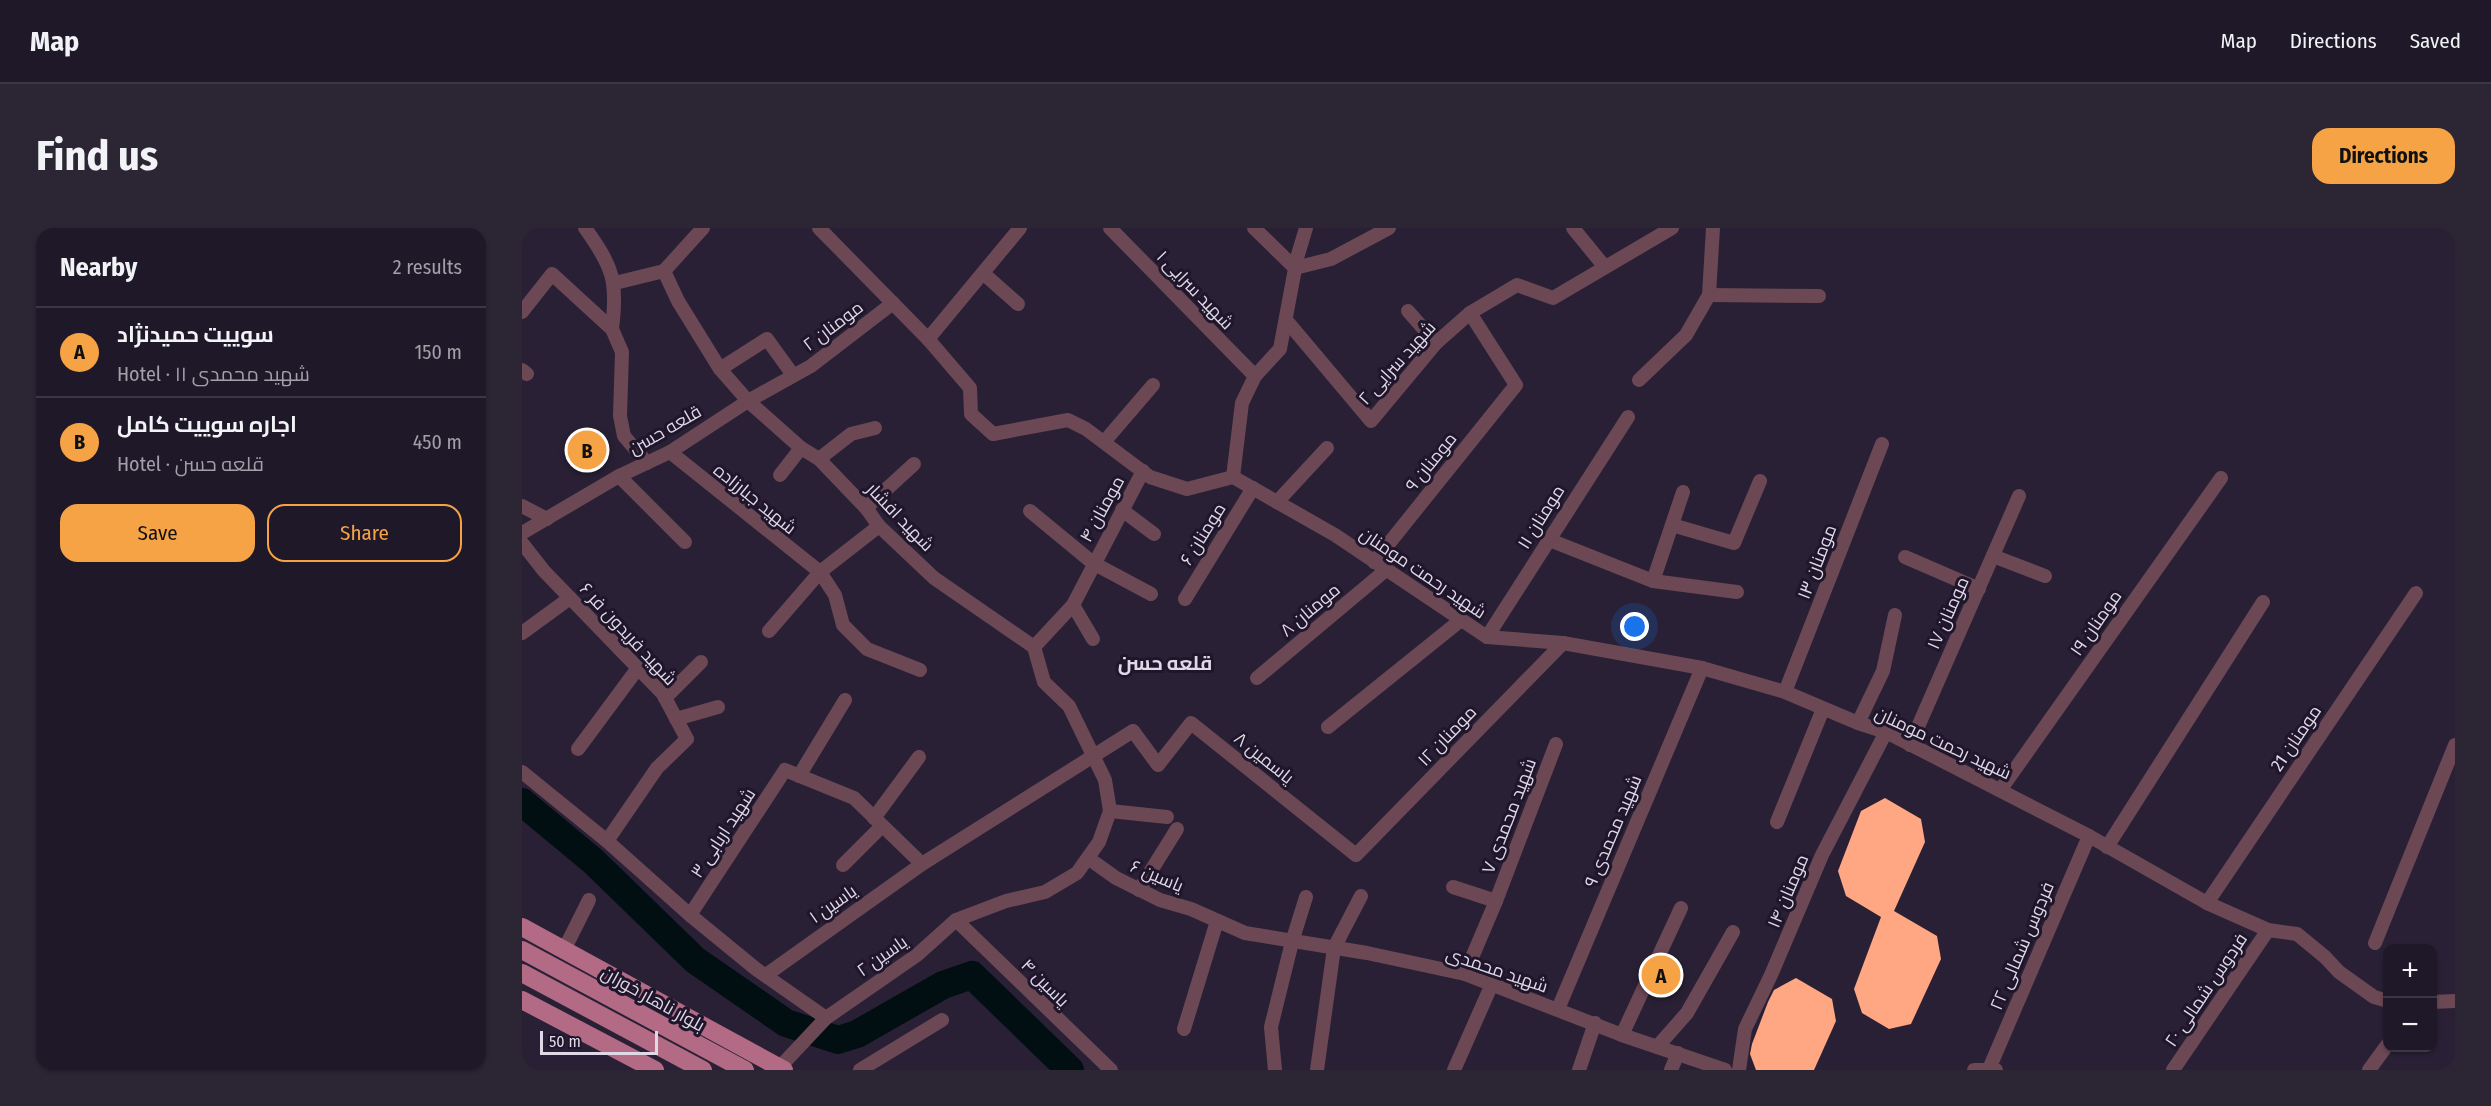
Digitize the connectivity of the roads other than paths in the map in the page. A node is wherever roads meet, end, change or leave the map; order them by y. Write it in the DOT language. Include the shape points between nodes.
graph roads {
  1 [pos="585,228"];
  2 [pos="703,228"];
  3 [pos="819,228"];
  4 [pos="1020,228"];
  5 [pos="1110,228"];
  6 [pos="1254,228"];
  7 [pos="1306,228"];
  8 [pos="1389,228"];
  9 [pos="1573,228"];
  10 [pos="1672,228"];
  11 [pos="1713,228"];
  12 [pos="1604,266"];
  13 [pos="1295,268"];
  14 [pos="664,271"];
  15 [pos="984,274"];
  16 [pos="615,283"];
  17 [pos="1709,295"];
  18 [pos="1819,296"];
  19 [pos="893,303"];
  20 [pos="1018,304"];
  21 [pos="1408,311"];
  22 [pos="522,312"];
  23 [pos="1470,313"];
  24 [pos="1286,320"];
  25 [pos="612,329"];
  26 [pos="928,339"];
  27 [pos="1436,343"];
  28 [pos="720,369"];
  29 [pos="793,375"];
  30 [pos="1255,376"];
  31 [pos="1639,380"];
  32 [pos="1153,385"];
  33 [pos="748,401"];
  34 [pos="1628,417"];
  35 [pos="875,428"];
  36 [pos="1104,442"];
  37 [pos="1882,444"];
  38 [pos="801,447"];
  39 [pos="1327,448"];
  40 [pos="670,452"];
  41 [pos="819,459"];
  42 [pos="647,463"];
  43 [pos="914,464"];
  44 [pos="1143,471"];
  45 [pos="780,475"];
  46 [pos="620,476"];
  47 [pos="1233,477"];
  48 [pos="2221,478"];
  49 [pos="1760,482"];
  50 [pos="1252,488"];
  51 [pos="1683,492"];
  52 [pos="2019,496"];
  53 [pos="1276,502"];
  54 [pos="522,506"];
  55 [pos="866,508"];
  56 [pos="1122,510"];
  57 [pos="1030,512"];
  58 [pos="547,519"];
  59 [pos="1672,525"];
  60 [pos="879,526"];
  61 [pos="522,533"];
  62 [pos="1154,534"];
  63 [pos="1547,539"];
  64 [pos="685,542"];
  65 [pos="522,543"];
  66 [pos="1993,556"];
  67 [pos="1905,557"];
  68 [pos="1374,562"];
  69 [pos="1093,563"];
  70 [pos="1386,570"];
  71 [pos="820,572"];
  72 [pos="2045,576"];
  73 [pos="1653,582"];
  74 [pos="1979,589"];
  75 [pos="1737,592"];
  76 [pos="2416,593"];
  77 [pos="1151,594"];
  78 [pos="570,598"];
  79 [pos="1185,599"];
  80 [pos="2263,602"];
  81 [pos="1073,605"];
  82 [pos="1895,615"];
  83 [pos="1461,620"];
  84 [pos="769,631"];
  85 [pos="522,633"];
  86 [pos="1487,637"];
  87 [pos="1093,639"];
  88 [pos="1563,643"];
  89 [pos="1034,647"];
  90 [pos="701,662"];
  91 [pos="638,668"];
  92 [pos="1702,668"];
  93 [pos="920,670"];
  94 [pos="1257,678"];
  95 [pos="1785,692"];
  96 [pos="665,698"];
  97 [pos="845,700"];
  98 [pos="718,707"];
  99 [pos="1823,709"];
  100 [pos="676,719"];
  101 [pos="1858,723"];
  102 [pos="1328,727"];
  103 [pos="1886,732"];
  104 [pos="1556,744"];
  105 [pos="1910,745"];
  106 [pos="2455,745"];
  107 [pos="578,749"];
  108 [pos="919,757"];
  109 [pos="1094,757"];
  110 [pos="1158,765"];
  111 [pos="522,772"];
  112 [pos="799,776"];
  113 [pos="2001,789"];
  114 [pos="1110,811"];
  115 [pos="1167,817"];
  116 [pos="878,822"];
  117 [pos="1777,822"];
  118 [pos="1177,830"];
  119 [pos="2089,836"];
  120 [pos="608,841"];
  121 [pos="2107,847"];
  122 [pos="1356,855"];
  123 [pos="1088,858"];
  124 [pos="922,864"];
  125 [pos="843,865"];
  126 [pos="1453,887"];
  127 [pos="1139,890"];
  128 [pos="1361,896"];
  129 [pos="1306,897"];
  130 [pos="589,900"];
  131 [pos="1496,902"];
  132 [pos="2206,903"];
  133 [pos="1681,908"];
  134 [pos="690,915"];
  135 [pos="956,921"];
  136 [pos="1217,921"];
  137 [pos="522,927"];
  138 [pos="2268,930"];
  139 [pos="1733,933"];
  140 [pos="1292,942"];
  141 [pos="2375,943"];
  142 [pos="1334,948"];
  143 [pos="522,950"];
  144 [pos="564,950"];
  145 [pos="522,973"];
  146 [pos="1465,974"];
  147 [pos="766,975"];
  148 [pos="1492,984"];
  149 [pos="522,1000"];
  150 [pos="2383,1000"];
  151 [pos="2455,1001"];
  152 [pos="2437,1002"];
  153 [pos="1558,1009"];
  154 [pos="942,1020"];
  155 [pos="821,1022"];
  156 [pos="1595,1023"];
  157 [pos="1184,1029"];
  158 [pos="1622,1035"];
  159 [pos="1657,1047"];
  160 [pos="2383,1051"];
  161 [pos="1678,1053"];
  162 [pos="644,1067"];
  163 [pos="781,1069"];
  164 [pos="703,1070"];
  165 [pos="746,1070"];
  166 [pos="860,1070"];
  167 [pos="1111,1070"];
  168 [pos="1275,1070"];
  169 [pos="1317,1070"];
  170 [pos="1454,1070"];
  171 [pos="1579,1070"];
  172 [pos="1671,1070"];
  173 [pos="1725,1070"];
  174 [pos="1739,1070"];
  175 [pos="1974,1070"];
  176 [pos="1992,1070"];
  177 [pos="2173,1070"];
  178 [pos="2369,1070"];
  1 -- 16 [label="street" via="603,254"];
  2 -- 14 [label="street"];
  3 -- 19 [label="street"];
  4 -- 15 [label="street"];
  5 -- 30 [label="street, شهید سرایی ۱"];
  6 -- 13 [label="street"];
  7 -- 13 [label="street"];
  8 -- 13 [label="street" via="1331,259"];
  9 -- 12 [label="street"];
  10 -- 12 [label="street, شهید سرایی ۲"];
  11 -- 17 [label="street"];
  12 -- 23 [label="street, شهید سرایی ۲" via="1553,298 1517,285"];
  13 -- 24 [label="street"];
  14 -- 16 [label="street"];
  14 -- 28 [label="street, شهید افشار"];
  15 -- 20 [label="street"];
  15 -- 26 [label="street"];
  16 -- 25 [label="street"];
  17 -- 18 [label="street"];
  17 -- 31 [label="street" via="1686,335"];
  19 -- 26 [label="street"];
  19 -- 29 [label="street, ۲ مومنان" via="811,366"];
  21 -- 27 [label="street"];
  22 -- 25 [label="street" via="552,273"];
  23 -- 27 [label="street, شهید سرایی ۲"];
  23 -- 68 [label="street, مومنان ۹" via="1516,385"];
  24 -- 27 [label="street, شهید سرایی ۲" via="1371,421"];
  24 -- 30 [label="street" via="1280,349"];
  25 -- 42 [label="street" via="622,352 620,416 624,436"];
  26 -- 36 [label="street" via="970,388 971,414 993,434 1068,420"];
  28 -- 29 [label="street" via="767,339"];
  28 -- 33 [label="street, شهید افشار"];
  29 -- 33 [label="street, قلعه حسن"];
  30 -- 47 [label="street" via="1242,403"];
  32 -- 36 [label="street"];
  33 -- 38 [label="street, شهید افشار"];
  33 -- 40 [label="street, قلعه حسن"];
  34 -- 63 [label="street, مومنان ۱۱"];
  35 -- 41 [label="street" via="851,434"];
  36 -- 44 [label="street"];
  37 -- 95 [label="street, مومنان ۱۳"];
  38 -- 41 [label="street, شهید افشار"];
  38 -- 45 [label="street"];
  39 -- 53 [label="street"];
  40 -- 42 [label="street, قلعه حسن"];
  40 -- 71 [label="street, شهید جبارزاده"];
  41 -- 55 [label="street, شهید افشار"];
  42 -- 46 [label="street, قلعه حسن"];
  43 -- 55 [label="street"];
  44 -- 47 [label="street" via="1187,489"];
  44 -- 56 [label="street, ۴ مومنان"];
  46 -- 58 [label="street, قلعه حسن"];
  46 -- 64 [label="street"];
  47 -- 50 [label="street, شهید رحمت مومنان"];
  48 -- 113 [label="street, مومنان ۱۹"];
  49 -- 59 [label="street" via="1734,543"];
  50 -- 53 [label="street, شهید رحمت مومنان"];
  50 -- 79 [label="street, مومنان ۶"];
  51 -- 59 [label="street"];
  52 -- 66 [label="street, مومنان ۱۷"];
  53 -- 68 [label="street, شهید رحمت مومنان"];
  54 -- 58 [label="street"];
  55 -- 60 [label="street, شهید افشار"];
  56 -- 62 [label="street"];
  56 -- 69 [label="street, ۴ مومنان"];
  57 -- 69 [label="street"];
  58 -- 61 [label="street, قلعه حسن"];
  59 -- 73 [label="street"];
  60 -- 71 [label="street"];
  60 -- 89 [label="street, شهید افشار" via="934,578"];
  63 -- 73 [label="street"];
  63 -- 86 [label="street, مومنان ۱۱"];
  65 -- 78 [label="street, شهید فریدون فر ۶"];
  66 -- 72 [label="street"];
  66 -- 74 [label="street, مومنان ۱۷"];
  67 -- 74 [label="street"];
  68 -- 70 [label="street, شهید رحمت مومنان"];
  69 -- 77 [label="street"];
  69 -- 81 [label="street, ۴ مومنان"];
  70 -- 83 [label="street, شهید رحمت مومنان"];
  70 -- 94 [label="street, مومنان ۸"];
  71 -- 84 [label="street"];
  71 -- 93 [label="street, شهید جبارزاده" via="835,595 843,626 867,649"];
  73 -- 75 [label="street"];
  74 -- 105 [label="street, مومنان ۱۷"];
  76 -- 132 [label="street, مومنان 21"];
  78 -- 85 [label="street"];
  78 -- 91 [label="street, شهید فریدون فر ۶"];
  80 -- 121 [label="street"];
  81 -- 87 [label="street"];
  81 -- 89 [label="street, ۴ مومنان"];
  82 -- 101 [label="street" via="1883,670"];
  83 -- 86 [label="street, شهید رحمت مومنان"];
  83 -- 102 [label="street"];
  86 -- 88 [label="street, شهید رحمت مومنان"];
  88 -- 92 [label="street, شهید رحمت مومنان"];
  88 -- 122 [label="street, مومنان ۱۲"];
  89 -- 109 [label="street" via="1044,682 1069,706"];
  90 -- 96 [label="street"];
  91 -- 96 [label="street, شهید فریدون فر ۶"];
  91 -- 107 [label="street"];
  92 -- 95 [label="street, شهید رحمت مومنان"];
  92 -- 153 [label="street, ۹ شهید محمدی"];
  95 -- 99 [label="street, شهید رحمت مومنان"];
  96 -- 100 [label="street, شهید فریدون فر ۶"];
  97 -- 112 [label="street"];
  98 -- 100 [label="street"];
  99 -- 101 [label="street, شهید رحمت مومنان"];
  99 -- 117 [label="street"];
  100 -- 120 [label="street, شهید فریدون فر ۶" via="687,739 657,768"];
  101 -- 103 [label="street, شهید رحمت مومنان"];
  103 -- 105 [label="street, شهید رحمت مومنان"];
  103 -- 174 [label="street, مومنان ۱۴" via="1822,855 1745,1029"];
  104 -- 131 [label="street, شهید محمدی ۷"];
  105 -- 113 [label="street, شهید رحمت مومنان"];
  106 -- 141 [label="street"];
  108 -- 116 [label="street"];
  109 -- 110 [label="street, یاسین ۱" via="1133,731"];
  109 -- 114 [label="street" via="1106,780"];
  109 -- 124 [label="street, یاسین ۱"];
  110 -- 122 [label="street, یاسمین ۸" via="1191,723"];
  111 -- 120 [label="street"];
  112 -- 116 [label="street" via="854,798"];
  112 -- 134 [label="street, شهید اربابی ۳" via="785,770"];
  113 -- 119 [label="street, شهید رحمت مومنان"];
  114 -- 115 [label="street"];
  114 -- 123 [label="street, یاسین ۲" via="1099,842"];
  116 -- 124 [label="street"];
  116 -- 125 [label="street"];
  118 -- 127 [label="street"];
  119 -- 121 [label="street, شهید رحمت مومنان"];
  119 -- 176 [label="street, فردوس شمالی ۲۲"];
  120 -- 134 [label="street"];
  121 -- 132 [label="street, شهید رحمت مومنان"];
  123 -- 127 [label="street, یاسین ۶"];
  123 -- 135 [label="street, یاسین ۲" via="1077,873 1045,892 1006,901"];
  124 -- 147 [label="street, یاسین ۱"];
  126 -- 131 [label="street, شهید محمدی ۷"];
  127 -- 136 [label="street, یاسین ۶"];
  128 -- 142 [label="street"];
  129 -- 140 [label="street"];
  130 -- 144 [label="street"];
  131 -- 146 [label="street, شهید محمدی ۷"];
  132 -- 138 [label="street, شهید رحمت مومنان"];
  133 -- 158 [label="street"];
  134 -- 147 [label="street"];
  135 -- 155 [label="street, یاسین ۲" via="916,955"];
  135 -- 167 [label="street, یاسین ۴"];
  136 -- 140 [label="street, شهید محمدی" via="1245,933"];
  136 -- 157 [label="street"];
  137 -- 144 [label="main road, بلوار ناهار خوران"];
  138 -- 150 [label="street, شهید رحمت مومنان" via="2297,934 2339,972"];
  138 -- 177 [label="street, فردوس شمالی ۲۰"];
  139 -- 159 [label="street" via="1687,1013"];
  140 -- 142 [label="street, شهید محمدی"];
  140 -- 168 [label="street" via="1271,1027"];
  142 -- 146 [label="street, شهید محمدی"];
  142 -- 169 [label="street"];
  143 -- 165 [label="main road"];
  144 -- 163 [label="main road, بلوار ناهار خوران"];
  145 -- 164 [label="main road"];
  146 -- 148 [label="street, شهید محمدی"];
  147 -- 155 [label="street"];
  148 -- 153 [label="street, شهید محمدی"];
  148 -- 170 [label="street"];
  149 -- 162 [label="main road"];
  151 -- 152 [label="street"];
  153 -- 156 [label="street, شهید محمدی"];
  154 -- 166 [label="street"];
  155 -- 163 [label="street, یاسین ۲"];
  156 -- 158 [label="street, شهید محمدی"];
  156 -- 171 [label="street"];
  158 -- 159 [label="street, شهید محمدی"];
  159 -- 161 [label="street, شهید محمدی"];
  160 -- 178 [label="street"];
  161 -- 172 [label="street"];
  161 -- 173 [label="street, شهید محمدی"];
  175 -- 176 [label="street"];
}
